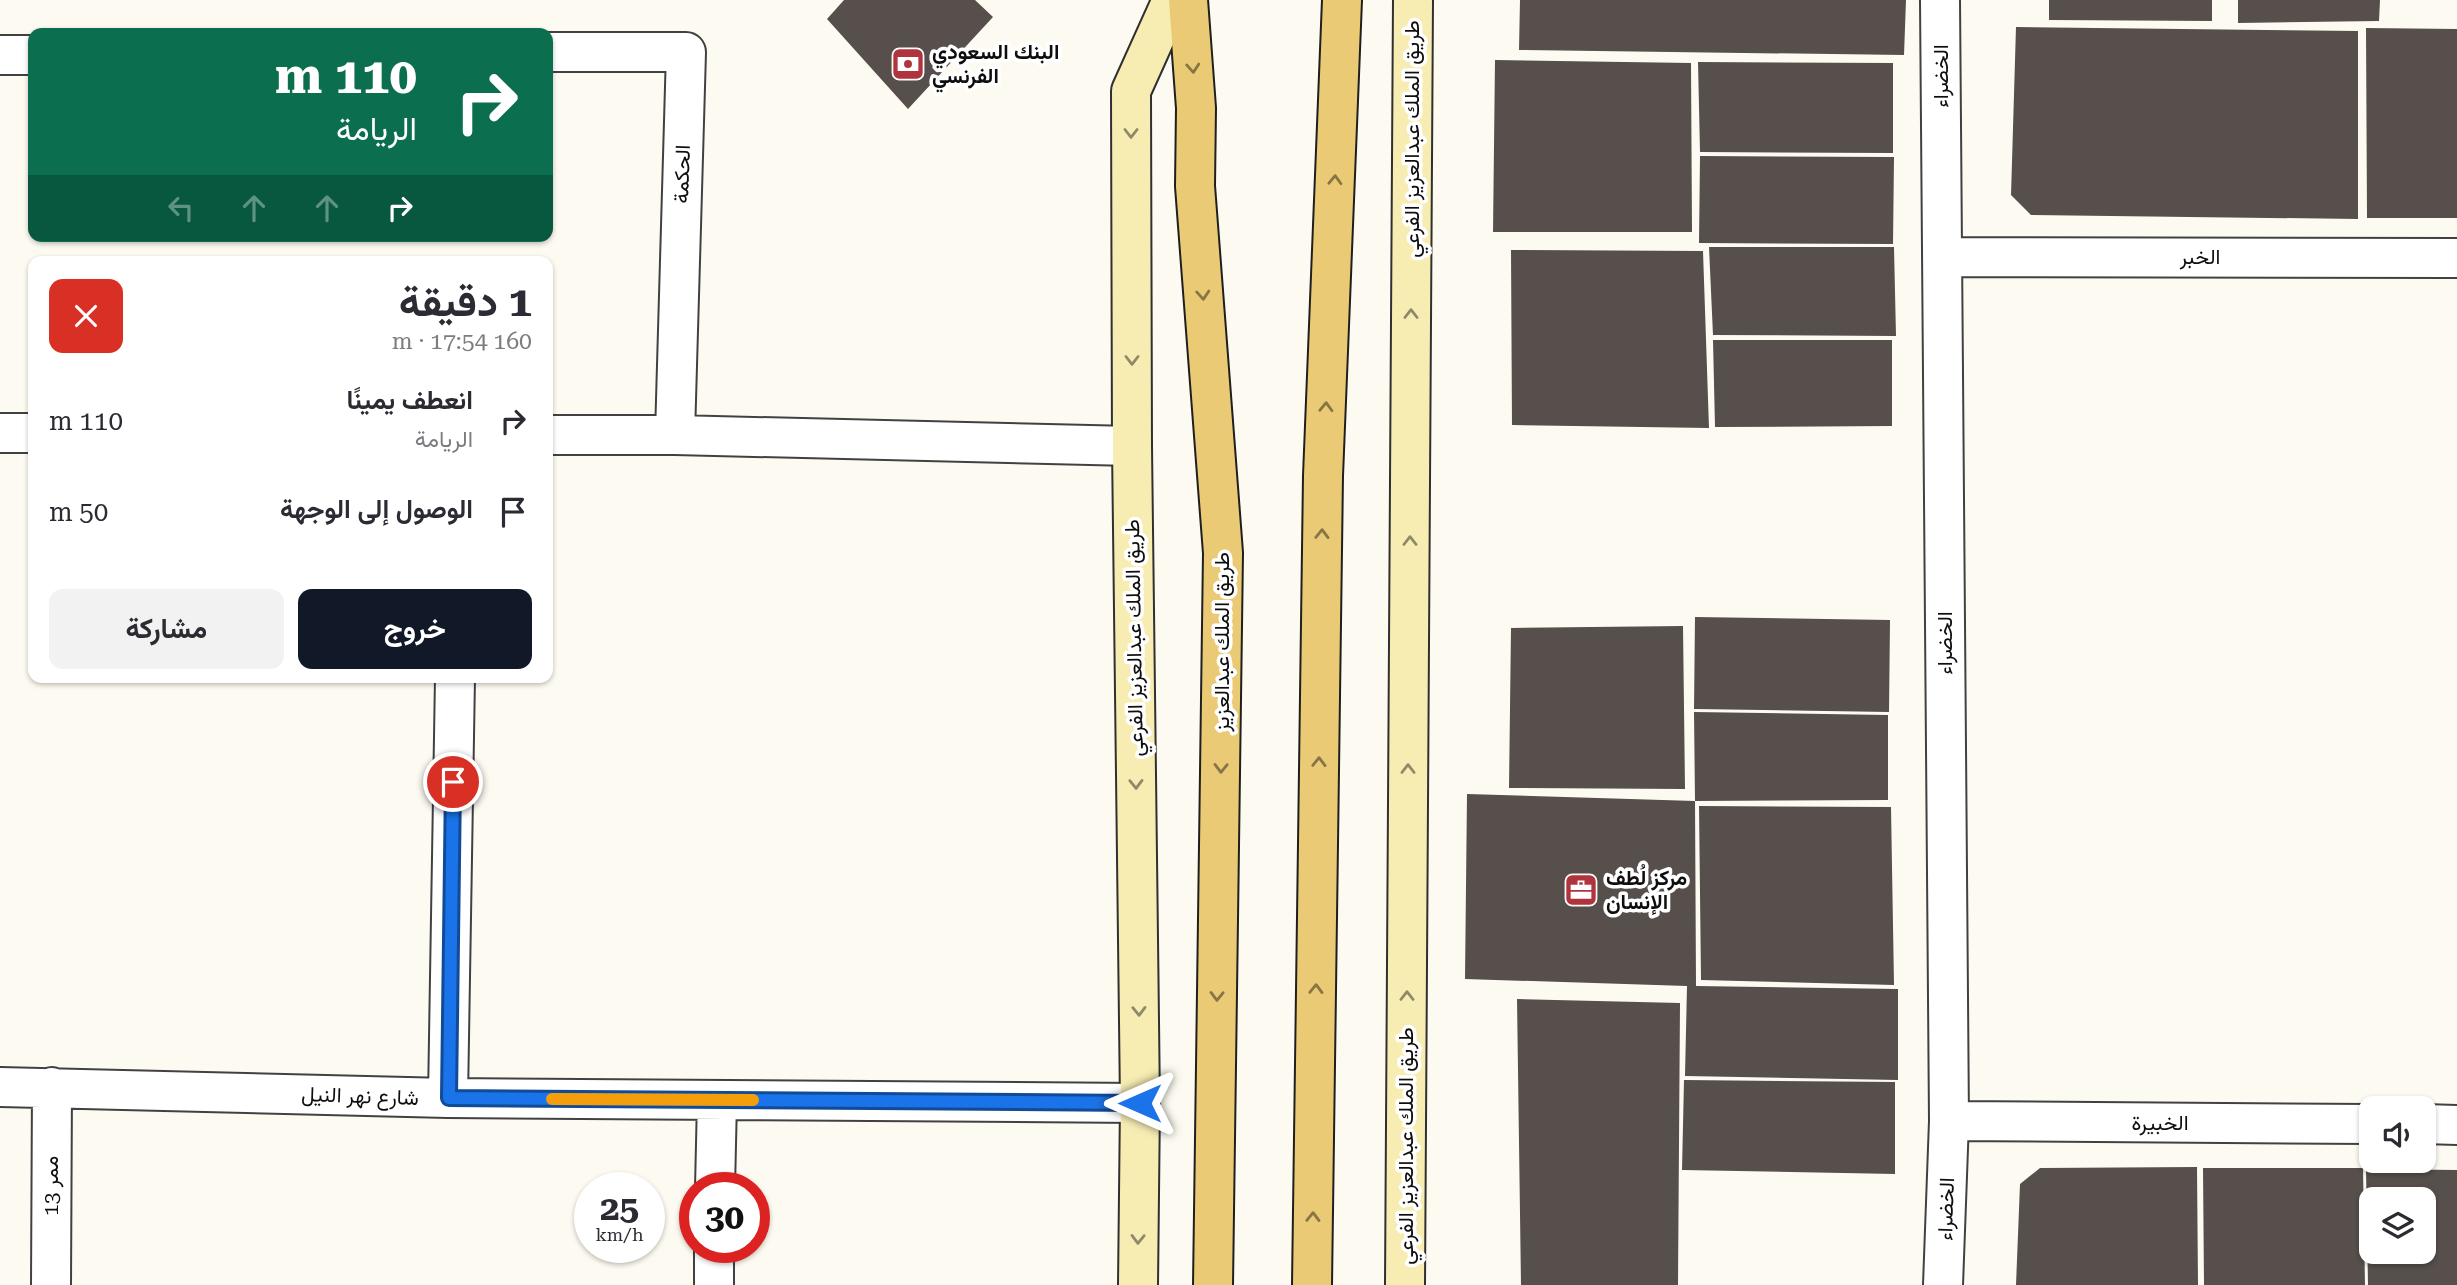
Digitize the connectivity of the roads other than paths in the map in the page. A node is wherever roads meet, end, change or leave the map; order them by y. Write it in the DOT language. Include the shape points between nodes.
graph roads {
  1 [pos="1172,0"];
  2 [pos="1188,0"];
  3 [pos="1342,0"];
  4 [pos="1413,0"];
  5 [pos="1941,0"];
  6 [pos="553,52"];
  7 [pos="0,55"];
  8 [pos="28,55"];
  9 [pos="1942,257"];
  10 [pos="2457,257"];
  11 [pos="0,433"];
  12 [pos="28,433"];
  13 [pos="553,435"];
  14 [pos="675,435"];
  15 [pos="1132,446"];
  16 [pos="455,683"];
  17 [pos="0,1087"];
  18 [pos="52,1087"];
  19 [pos="449,1098"];
  20 [pos="717,1100"];
  21 [pos="1140,1103"];
  22 [pos="1949,1121"];
  23 [pos="2359,1124"];
  24 [pos="2436,1124"];
  25 [pos="2457,1125"];
  26 [pos="715,1172"];
  27 [pos="714,1263"];
  28 [pos="51,1285"];
  29 [pos="714,1285"];
  30 [pos="1138,1285"];
  31 [pos="1213,1285"];
  32 [pos="1312,1285"];
  33 [pos="1405,1285"];
  34 [pos="1943,1285"];
  1 -- 15 [label="street, طريق الملك عبدالعزيز الفرعي, one-way" via="1131,91"];
  2 -- 31 [label="main road, طريق الملك عبدالعزيز, one-way" via="1196,108 1195,186 1223,553"];
  32 -- 3 [label="main road, one-way" via="1323,475"];
  33 -- 4 [label="street, طريق الملك عبدالعزيز الفرعي, one-way"];
  5 -- 9 [label="street, الخضراء"];
  6 -- 14 [label="street, الحكمة" via="686,52"];
  7 -- 8 [label="street"];
  9 -- 10 [label="street, الخبر"];
  9 -- 22 [label="street, الخضراء"];
  11 -- 12 [label="street"];
  13 -- 14 [label="street"];
  14 -- 15 [label="street"];
  15 -- 21 [label="street, طريق الملك عبدالعزيز الفرعي, one-way"];
  16 -- 19 [label="street"];
  17 -- 18 [label="street, شارع نهر النيل"];
  18 -- 19 [label="street, شارع نهر النيل"];
  18 -- 28 [label="street, ممر 13"];
  19 -- 20 [label="street, شارع نهر النيل"];
  20 -- 21 [label="street, شارع نهر النيل"];
  20 -- 26 [label="street"];
  21 -- 30 [label="street, طريق الملك عبدالعزيز الفرعي, one-way"];
  22 -- 23 [label="street, الخبيرة"];
  22 -- 34 [label="street, الخضراء"];
  24 -- 25 [label="street"];
  27 -- 29 [label="street"];
}
